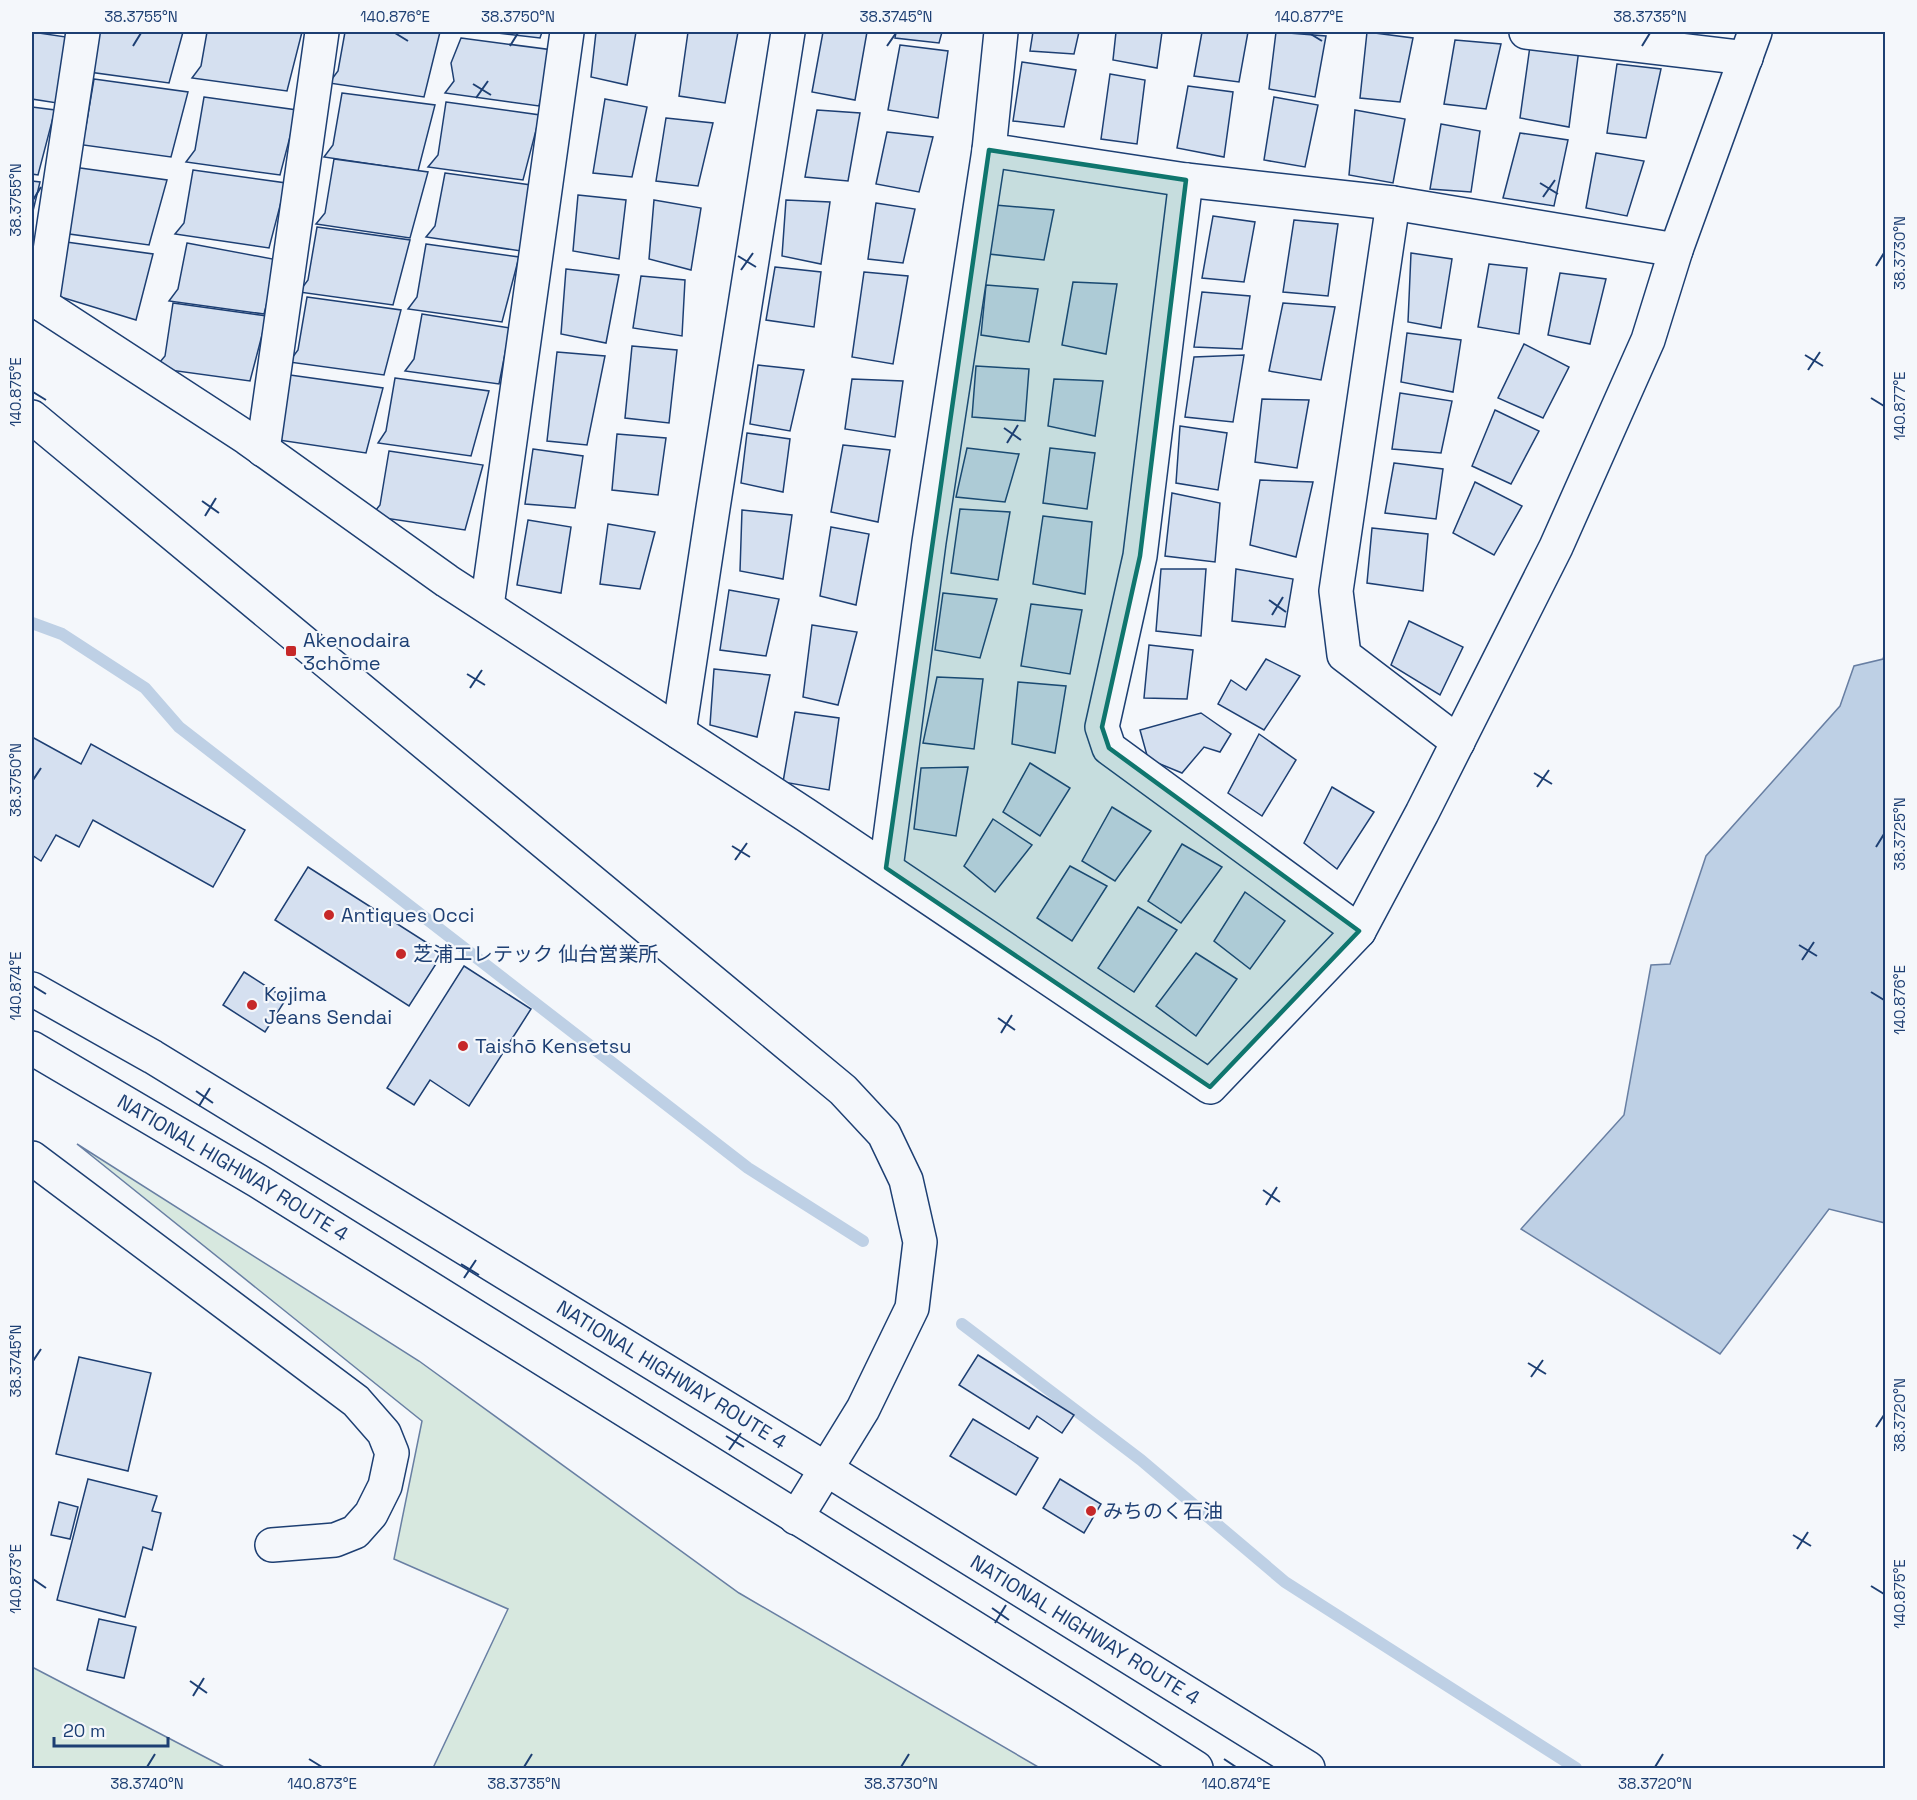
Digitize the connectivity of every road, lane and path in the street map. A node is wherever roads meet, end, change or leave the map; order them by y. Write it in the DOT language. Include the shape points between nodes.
graph roads {
  1 [pos="83,32"];
  2 [pos="322,32"];
  3 [pos="567,32"];
  4 [pos="788,32"];
  5 [pos="1001,32"];
  6 [pos="1526,32"];
  7 [pos="1750,45"];
  8 [pos="989,150"];
  9 [pos="1186,180"];
  10 [pos="1393,203"];
  11 [pos="1676,250"];
  12 [pos="37,301"];
  13 [pos="32,417"];
  14 [pos="263,450"];
  15 [pos="487,606"];
  16 [pos="679,732"];
  17 [pos="1458,742"];
  18 [pos="886,868"];
  19 [pos="1359,931"];
  20 [pos="32,989"];
  21 [pos="32,1048"];
  22 [pos="32,1158"];
  23 [pos="826,1469"];
  24 [pos="796,1518"];
  25 [pos="272,1545"];
  26 [pos="1196,1768"];
  27 [pos="1308,1768"];
  1 -- 12 [label="main road"];
  2 -- 14 [label="main road"];
  3 -- 15 [label="main road"];
  4 -- 16 [label="main road"];
  5 -- 8 [label="main road"];
  6 -- 7 [label="main road"];
  7 -- 11 [label="main road"];
  8 -- 9 [label="main road"];
  8 -- 18 [label="main road" via="929,542"];
  9 -- 10 [label="main road"];
  9 -- 19 [label="main road" via="1140,556 1102,727 1108,748"];
  10 -- 11 [label="main road"];
  10 -- 17 [label="main road" via="1336,591 1344,655"];
  11 -- 17 [label="main road" via="1648,340 1566,526"];
  12 -- 14 [label="main road"];
  13 -- 23 [label="main road" via="843,1090 884,1134 906,1180 920,1242 912,1308 863,1409"];
  14 -- 15 [label="main road"];
  15 -- 16 [label="main road"];
  16 -- 18 [label="main road"];
  17 -- 19 [label="main road"];
  18 -- 19 [label="main road" via="1210,1087"];
  20 -- 23 [label="main road, NATIONAL HIGHWAY ROUTE 4" via="163,1063"];
  21 -- 24 [label="main road, NATIONAL HIGHWAY ROUTE 4" via="258,1181"];
  22 -- 25 [label="main road" via="356,1401 384,1433 392,1453 385,1486 371,1514 355,1532 335,1540"];
  23 -- 24 [label="main road"];
  23 -- 27 [label="main road, NATIONAL HIGHWAY ROUTE 4"];
  24 -- 26 [label="main road, NATIONAL HIGHWAY ROUTE 4"];
}
